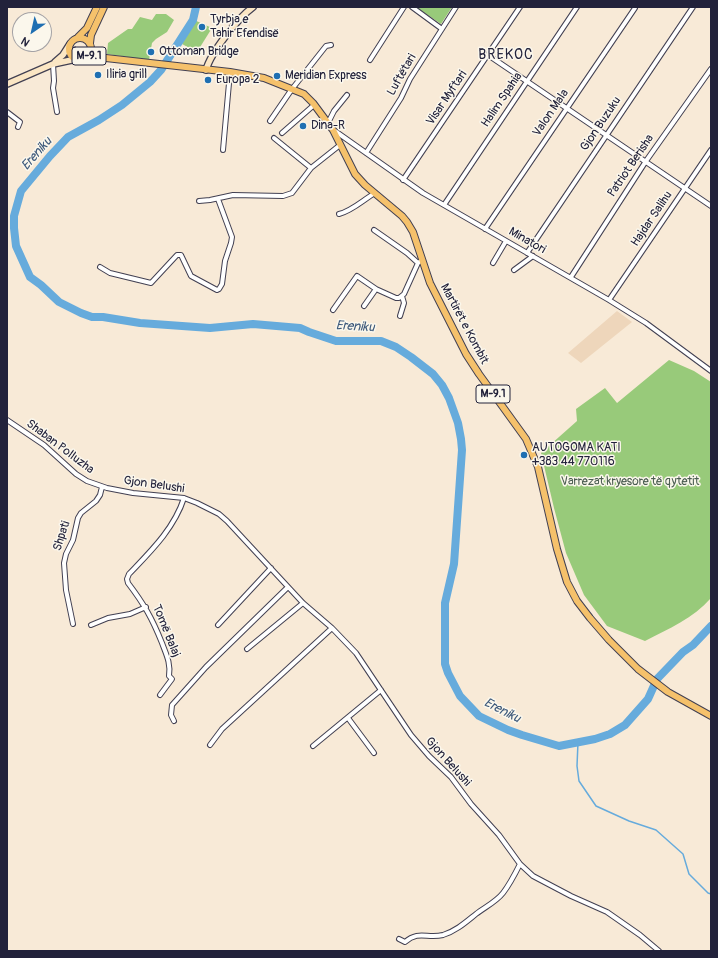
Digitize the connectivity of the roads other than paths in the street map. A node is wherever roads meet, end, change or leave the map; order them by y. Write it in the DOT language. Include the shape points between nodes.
graph roads {
  1 [pos="97,7"];
  2 [pos="104,7"];
  3 [pos="252,7"];
  4 [pos="404,7"];
  5 [pos="412,7"];
  6 [pos="456,7"];
  7 [pos="520,7"];
  8 [pos="577,7"];
  9 [pos="693,7"];
  10 [pos="634,8"];
  11 [pos="442,29"];
  12 [pos="78,38"];
  13 [pos="70,44"];
  14 [pos="91,44"];
  15 [pos="331,44"];
  16 [pos="488,55"];
  17 [pos="86,58"];
  18 [pos="110,58"];
  19 [pos="76,59"];
  20 [pos="370,60"];
  21 [pos="53,64"];
  22 [pos="711,69"];
  23 [pos="206,70"];
  24 [pos="230,72"];
  25 [pos="528,81"];
  26 [pos="7,84"];
  27 [pos="292,89"];
  28 [pos="347,95"];
  29 [pos="314,105"];
  30 [pos="567,108"];
  31 [pos="7,112"];
  32 [pos="57,112"];
  33 [pos="270,121"];
  34 [pos="328,123"];
  35 [pos="18,127"];
  36 [pos="333,130"];
  37 [pos="282,133"];
  38 [pos="606,135"];
  39 [pos="274,138"];
  40 [pos="340,144"];
  41 [pos="223,150"];
  42 [pos="711,150"];
  43 [pos="366,152"];
  44 [pos="646,161"];
  45 [pos="311,168"];
  46 [pos="403,180"];
  47 [pos="685,188"];
  48 [pos="375,193"];
  49 [pos="218,198"];
  50 [pos="199,201"];
  51 [pos="444,205"];
  52 [pos="711,206"];
  53 [pos="339,214"];
  54 [pos="485,229"];
  55 [pos="374,230"];
  56 [pos="506,240"];
  57 [pos="527,253"];
  58 [pos="533,256"];
  59 [pos="420,261"];
  60 [pos="493,263"];
  61 [pos="100,267"];
  62 [pos="514,270"];
  63 [pos="571,277"];
  64 [pos="376,289"];
  65 [pos="402,296"];
  66 [pos="609,300"];
  67 [pos="364,306"];
  68 [pos="333,310"];
  69 [pos="400,316"];
  70 [pos="711,371"];
  71 [pos="7,420"];
  72 [pos="102,487"];
  73 [pos="184,498"];
  74 [pos="271,568"];
  75 [pos="288,587"];
  76 [pos="303,603"];
  77 [pos="146,607"];
  78 [pos="73,624"];
  79 [pos="91,625"];
  80 [pos="218,625"];
  81 [pos="332,628"];
  82 [pos="247,649"];
  83 [pos="381,690"];
  84 [pos="160,695"];
  85 [pos="711,716"];
  86 [pos="348,718"];
  87 [pos="174,720"];
  88 [pos="210,745"];
  89 [pos="313,746"];
  90 [pos="374,753"];
  91 [pos="520,864"];
  92 [pos="399,939"];
  93 [pos="659,951"];
  1 -- 12 [label="main road, M-9.1" via="87,28"];
  2 -- 14 [label="main road, M-9.1" via="91,35"];
  3 -- 23 [label="street" via="212,55"];
  4 -- 20 [label="street"];
  5 -- 11 [label="street"];
  6 -- 11 [label="street, Luftëtari"];
  7 -- 16 [label="street, Visar Myftari"];
  8 -- 25 [label="street, Halim Spahia"];
  9 -- 38 [label="street, Gjon Buzuku"];
  10 -- 30 [label="street, Valon Mala"];
  11 -- 43 [label="street, Luftëtari"];
  12 -- 13 [label="main road, M-9.1"];
  12 -- 14 [label="main road, M-9.1" via="85,38"];
  13 -- 19 [label="main road, M-9.1" via="69,51"];
  13 -- 21 [label="street"];
  14 -- 17 [label="main road, M-9.1" via="91,52"];
  14 -- 18 [label="main road, M-9.1"];
  15 -- 27 [label="street" via="326,46"];
  16 -- 25 [label="street"];
  16 -- 46 [label="street, Visar Myftari"];
  17 -- 18 [label="main road, M-9.1"];
  17 -- 19 [label="main road, M-9.1"];
  18 -- 23 [label="main road, M-9.1"];
  19 -- 21 [label="street"];
  21 -- 26 [label="street"];
  21 -- 32 [label="street" via="52,88"];
  22 -- 44 [label="street, Patriot Berisha"];
  23 -- 24 [label="main road, Martirët e Kombit / M-9.1"];
  24 -- 27 [label="main road, Martirët e Kombit / M-9.1" via="264,78"];
  24 -- 41 [label="street"];
  25 -- 30 [label="street"];
  25 -- 51 [label="street, Halim Spahia"];
  27 -- 29 [label="main road, Martirët e Kombit / M-9.1" via="304,94"];
  27 -- 33 [label="street"];
  28 -- 34 [label="street"];
  29 -- 34 [label="main road, Martirët e Kombit / M-9.1"];
  29 -- 37 [label="street"];
  30 -- 38 [label="street"];
  30 -- 54 [label="street, Valon Mala"];
  31 -- 35 [label="street" via="20,122"];
  34 -- 36 [label="main road, Martirët e Kombit / M-9.1"];
  36 -- 40 [label="main road, Martirët e Kombit / M-9.1"];
  36 -- 43 [label="street, Minatori"];
  38 -- 44 [label="street"];
  38 -- 57 [label="street, Gjon Buzuku"];
  39 -- 45 [label="street"];
  40 -- 45 [label="street"];
  40 -- 48 [label="main road, Martirët e Kombit / M-9.1" via="355,174"];
  42 -- 47 [label="street, Hajdar Salihu"];
  43 -- 46 [label="street, Minatori"];
  44 -- 47 [label="street"];
  44 -- 63 [label="street, Patriot Berisha"];
  45 -- 49 [label="street" via="292,193 283,196 233,195"];
  46 -- 51 [label="street, Minatori"];
  47 -- 52 [label="street"];
  47 -- 66 [label="street, Hajdar Salihu"];
  48 -- 53 [label="street"];
  48 -- 59 [label="main road, Martirët e Kombit / M-9.1" via="407,222 413,232"];
  49 -- 50 [label="street"];
  49 -- 61 [label="street" via="232,237 219,290 191,276 179,254 151,283 110,273"];
  51 -- 54 [label="street, Minatori"];
  54 -- 56 [label="street, Minatori"];
  55 -- 59 [label="street"];
  56 -- 57 [label="street, Minatori"];
  56 -- 60 [label="street"];
  57 -- 58 [label="street, Minatori"];
  58 -- 62 [label="street"];
  58 -- 63 [label="street, Minatori"];
  59 -- 65 [label="street"];
  59 -- 85 [label="main road, Martirët e Kombit / M-9.1" via="466,354 526,439 538,467 556,549 572,592 590,618 635,666 682,701"];
  63 -- 66 [label="street, Minatori"];
  64 -- 65 [label="street" via="396,298"];
  64 -- 67 [label="street"];
  64 -- 68 [label="street" via="357,276"];
  65 -- 69 [label="street" via="403,307"];
  66 -- 70 [label="street, Minatori" via="646,323"];
  71 -- 72 [label="street, Shaban Polluzha" via="44,444 76,474"];
  72 -- 73 [label="street, Gjon Belushi"];
  72 -- 78 [label="street, Shpati" via="96,501 78,518 64,563"];
  73 -- 74 [label="street, Gjon Belushi" via="207,507 228,521"];
  73 -- 77 [label="street, Tomë Balaj" via="170,527 127,578"];
  74 -- 75 [label="street, Gjon Belushi"];
  74 -- 80 [label="street"];
  75 -- 76 [label="street, Gjon Belushi"];
  75 -- 87 [label="street" via="206,667 172,705 171,715"];
  76 -- 81 [label="street, Gjon Belushi"];
  76 -- 82 [label="street"];
  77 -- 79 [label="street"];
  77 -- 84 [label="street, Tomë Balaj" via="169,660 169,676 172,679"];
  81 -- 83 [label="street, Gjon Belushi" via="356,654"];
  81 -- 88 [label="street" via="222,729"];
  83 -- 86 [label="street"];
  83 -- 91 [label="street, Gjon Belushi" via="418,744 451,776"];
  86 -- 89 [label="street"];
  86 -- 90 [label="street"];
  91 -- 92 [label="street" via="502,894 453,930 436,936 417,934 405,942"];
  91 -- 93 [label="street, Gjon Belushi" via="533,876 607,912"];
}
